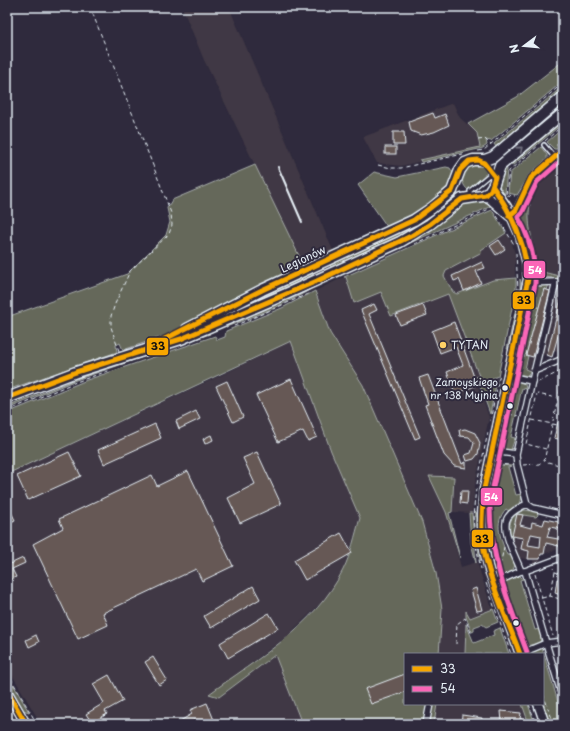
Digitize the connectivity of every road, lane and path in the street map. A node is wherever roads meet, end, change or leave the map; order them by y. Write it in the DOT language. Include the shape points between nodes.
graph roads {
  1 [pos="90,7"];
  2 [pos="563,83"];
  3 [pos="563,98"];
  4 [pos="563,113"];
  5 [pos="563,125"];
  6 [pos="478,140"];
  7 [pos="490,144"];
  8 [pos="544,145"];
  9 [pos="563,150"];
  10 [pos="469,153"];
  11 [pos="478,156"];
  12 [pos="554,157"];
  13 [pos="378,165"];
  14 [pos="458,179"];
  15 [pos="494,182"];
  16 [pos="506,195"];
  17 [pos="482,196"];
  18 [pos="470,197"];
  19 [pos="504,197"];
  20 [pos="521,197"];
  21 [pos="509,216"];
  22 [pos="556,282"];
  23 [pos="532,283"];
  24 [pos="563,284"];
  25 [pos="147,348"];
  26 [pos="122,357"];
  27 [pos="528,357"];
  28 [pos="563,360"];
  29 [pos="563,370"];
  30 [pos="534,371"];
  31 [pos="508,376"];
  32 [pos="563,376"];
  33 [pos="534,381"];
  34 [pos="7,398"];
  35 [pos="558,398"];
  36 [pos="516,415"];
  37 [pos="531,420"];
  38 [pos="552,423"];
  39 [pos="563,426"];
  40 [pos="546,449"];
  41 [pos="496,452"];
  42 [pos="516,454"];
  43 [pos="497,464"];
  44 [pos="563,466"];
  45 [pos="527,504"];
  46 [pos="563,515"];
  47 [pos="490,537"];
  48 [pos="504,547"];
  49 [pos="493,551"];
  50 [pos="494,557"];
  51 [pos="563,557"];
  52 [pos="553,565"];
  53 [pos="523,571"];
  54 [pos="498,572"];
  55 [pos="534,572"];
  56 [pos="555,572"];
  57 [pos="563,574"];
  58 [pos="498,581"];
  59 [pos="550,596"];
  60 [pos="542,598"];
  61 [pos="563,600"];
  62 [pos="472,636"];
  63 [pos="554,637"];
  64 [pos="563,641"];
  65 [pos="546,643"];
  66 [pos="456,644"];
  67 [pos="520,653"];
  68 [pos="522,653"];
  69 [pos="7,672"];
  70 [pos="7,691"];
  71 [pos="544,697"];
  72 [pos="563,699"];
  73 [pos="430,705"];
  74 [pos="529,705"];
  75 [pos="538,705"];
  76 [pos="7,710"];
  77 [pos="15,724"];
  78 [pos="26,724"];
  79 [pos="37,724"];
  80 [pos="426,724"];
  81 [pos="536,724"];
  82 [pos="545,724"];
  83 [pos="554,724"];
  1 -- 26 [label="path" via="171,213 172,225 169,234 130,271 112,311 111,327"];
  2 -- 7 [label="path"];
  3 -- 11 [label="highway" via="493,157"];
  15 -- 4 [label="highway, one-way" via="500,166"];
  5 -- 16 [label="path" via="509,171"];
  6 -- 7 [label="path" via="485,139"];
  7 -- 11 [label="path"];
  8 -- 12 [label="lane"];
  9 -- 12 [label="street"];
  10 -- 13 [label="path" via="398,168"];
  11 -- 14 [label="highway, Legionów" via="465,163"];
  11 -- 15 [label="highway" via="487,166"];
  12 -- 20 [label="street" via="531,178"];
  14 -- 18 [label="highway"];
  14 -- 25 [label="highway, Legionów" via="452,191 409,223 262,290"];
  15 -- 17 [label="highway" via="488,193"];
  15 -- 18 [label="lane" via="489,175 470,191"];
  15 -- 21 [label="street"];
  16 -- 19 [label="path"];
  16 -- 20 [label="path"];
  17 -- 18 [label="highway"];
  17 -- 21 [label="street" via="489,198"];
  18 -- 25 [label="highway, Legionów" via="462,199 426,226 393,245 181,339"];
  20 -- 21 [label="street" via="516,210"];
  21 -- 23 [label="street" via="524,249"];
  22 -- 23 [label="street"];
  22 -- 24 [label="street"];
  22 -- 30 [label="street"];
  23 -- 27 [label="path" via="521,354"];
  23 -- 31 [label="street"];
  25 -- 26 [label="highway, Legionów"];
  26 -- 34 [label="highway, Legionów"];
  28 -- 30 [label="street"];
  29 -- 33 [label="path"];
  30 -- 33 [label="street"];
  31 -- 33 [label="street"];
  31 -- 41 [label="street"];
  32 -- 35 [label="path"];
  33 -- 42 [label="street"];
  35 -- 37 [label="path" via="537,394"];
  35 -- 38 [label="path"];
  36 -- 41 [label="path" via="508,413"];
  37 -- 38 [label="path"];
  37 -- 40 [label="path" via="526,444"];
  38 -- 39 [label="path"];
  38 -- 40 [label="path"];
  40 -- 44 [label="path" via="544,461"];
  41 -- 42 [label="street"];
  41 -- 43 [label="path"];
  41 -- 58 [label="street" via="483,501 482,529 486,556"];
  42 -- 45 [label="street"];
  45 -- 46 [label="street" via="533,508"];
  45 -- 53 [label="street" via="510,514 506,526"];
  47 -- 49 [label="path"];
  48 -- 54 [label="path"];
  50 -- 54 [label="path"];
  51 -- 53 [label="street"];
  52 -- 56 [label="path"];
  53 -- 58 [label="street"];
  53 -- 65 [label="street"];
  54 -- 58 [label="path"];
  55 -- 60 [label="path"];
  56 -- 57 [label="path"];
  56 -- 59 [label="path"];
  58 -- 67 [label="street"];
  59 -- 60 [label="path"];
  59 -- 61 [label="path"];
  60 -- 63 [label="path"];
  62 -- 66 [label="path" via="465,618 457,624"];
  64 -- 65 [label="street"];
  65 -- 68 [label="street"];
  65 -- 72 [label="street"];
  69 -- 79 [label="path"];
  70 -- 78 [label="street"];
  71 -- 83 [label="path"];
  73 -- 80 [label="street"];
  74 -- 81 [label="path"];
  75 -- 82 [label="street"];
  76 -- 77 [label="path"];
}
